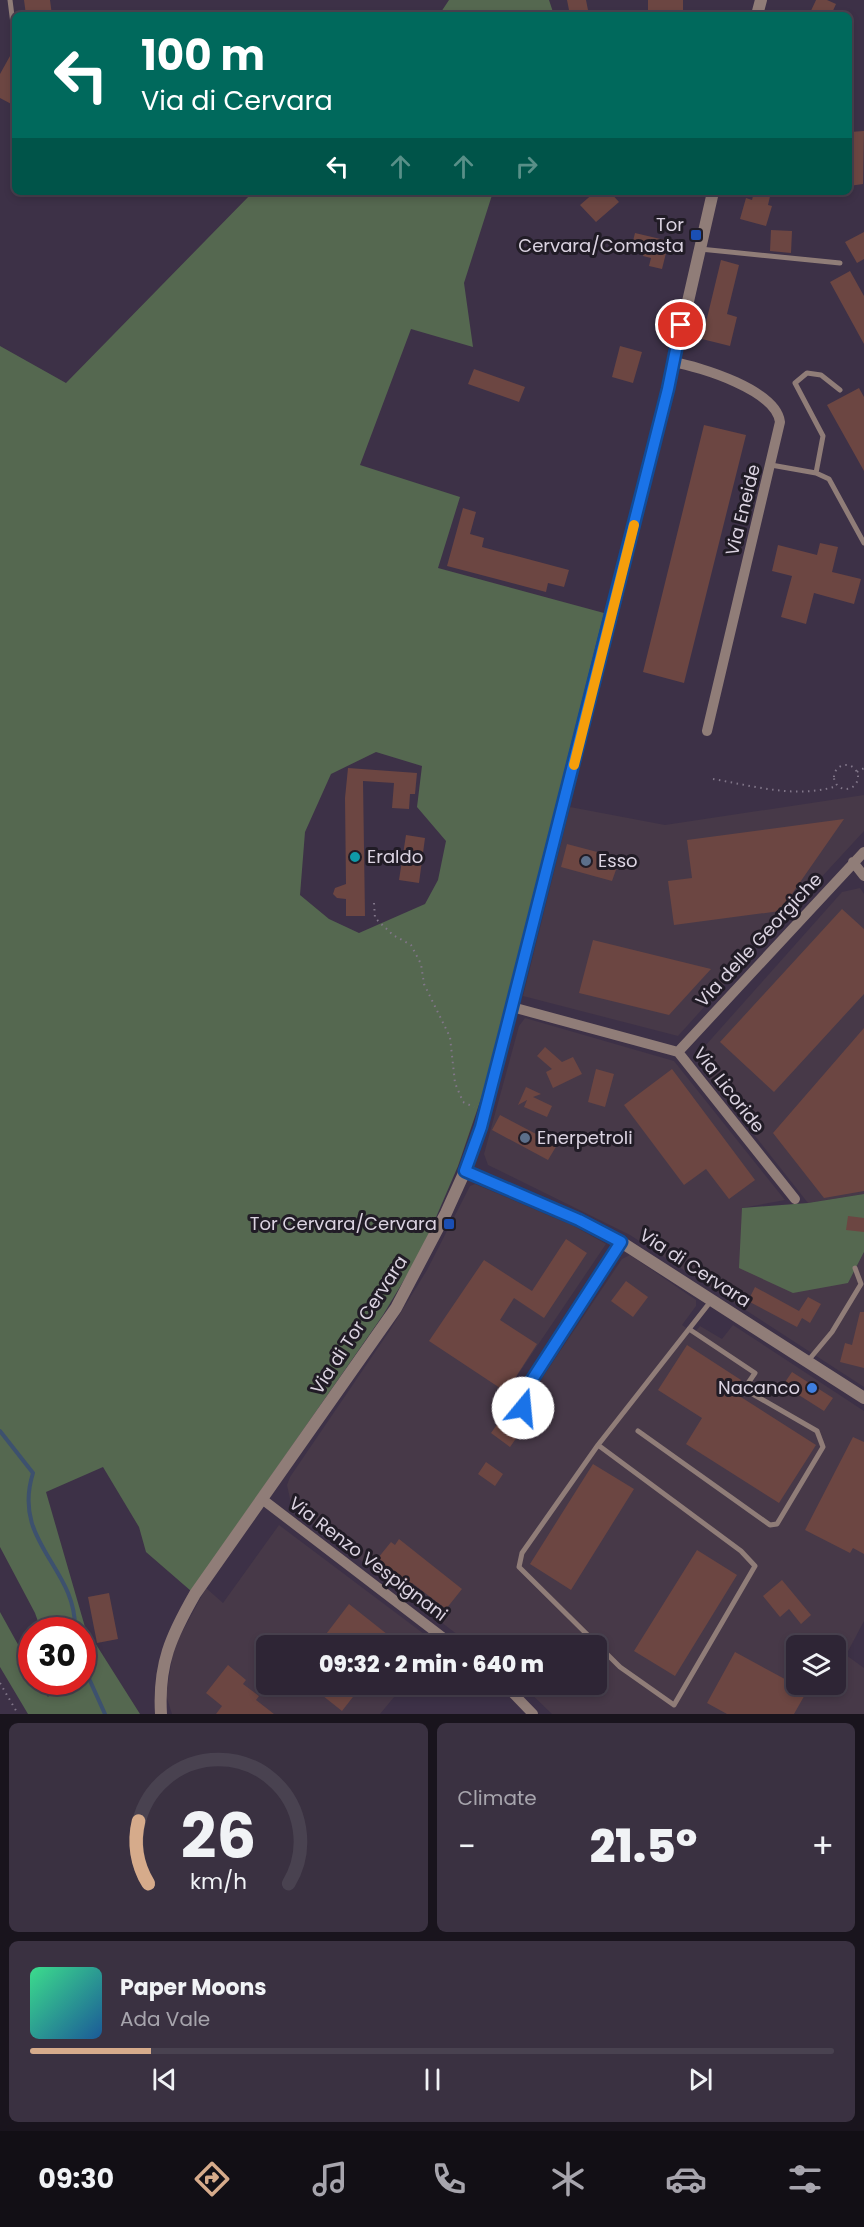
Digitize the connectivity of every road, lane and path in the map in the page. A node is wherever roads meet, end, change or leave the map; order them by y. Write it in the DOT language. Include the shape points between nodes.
graph roads {
  1 [pos="10,0"];
  2 [pos="12,16"];
  3 [pos="712,195"];
  4 [pos="699,249"];
  5 [pos="840,263"];
  6 [pos="673,362"];
  7 [pos="840,390"];
  8 [pos="771,465"];
  9 [pos="816,474"];
  10 [pos="864,543"];
  11 [pos="707,731"];
  12 [pos="864,768"];
  13 [pos="857,772"];
  14 [pos="712,779"];
  15 [pos="837,786"];
  16 [pos="864,852"];
  17 [pos="853,862"];
  18 [pos="864,876"];
  19 [pos="374,903"];
  20 [pos="512,1007"];
  21 [pos="678,1052"];
  22 [pos="485,1110"];
  23 [pos="465,1171"];
  24 [pos="795,1199"];
  25 [pos="621,1242"];
  26 [pos="855,1268"];
  27 [pos="712,1300"];
  28 [pos="689,1329"];
  29 [pos="807,1362"];
  30 [pos="864,1398"];
  31 [pos="528,1413"];
  32 [pos="638,1431"];
  33 [pos="598,1445"];
  34 [pos="262,1499"];
  35 [pos="440,1635"];
  36 [pos="0,1683"];
  37 [pos="515,1695"];
  38 [pos="18,1714"];
  39 [pos="161,1714"];
  40 [pos="533,1714"];
  1 -- 2 [label="lane"];
  3 -- 4 [label="street, Via di Tor Cervara"];
  4 -- 5 [label="lane"];
  4 -- 6 [label="street, Via di Tor Cervara"];
  6 -- 8 [label="street, Via Eneide" via="718,375 774,407 780,427"];
  6 -- 20 [label="street, Via di Tor Cervara"];
  7 -- 9 [label="lane" via="821,375 807,373 795,383 823,436"];
  8 -- 9 [label="lane"];
  8 -- 11 [label="street, Via Eneide"];
  9 -- 10 [label="lane" via="829,479"];
  12 -- 13 [label="path"];
  13 -- 15 [label="path" via="853,787"];
  13 -- 15 [label="path" via="843,765 833,778"];
  14 -- 15 [label="path" via="804,793"];
  16 -- 17 [label="street, Via delle Georgiche"];
  17 -- 18 [label="street"];
  17 -- 21 [label="street, Via delle Georgiche"];
  19 -- 22 [label="path" via="375,918 411,945 421,964 424,984 450,1037 455,1083 463,1102"];
  20 -- 21 [label="street, Via Licoride"];
  20 -- 22 [label="street, Via di Tor Cervara"];
  21 -- 24 [label="street, Via Licoride"];
  22 -- 23 [label="street, Via di Tor Cervara"];
  23 -- 25 [label="street, Via di Cervara"];
  23 -- 34 [label="street, Via di Tor Cervara" via="396,1308"];
  25 -- 27 [label="street, Via di Cervara"];
  25 -- 31 [label="street" via="528,1386 522,1404"];
  26 -- 29 [label="lane" via="861,1284 832,1332"];
  27 -- 28 [label="lane"];
  27 -- 29 [label="street, Via di Cervara"];
  28 -- 32 [label="lane" via="755,1373 744,1389 818,1431 823,1447 777,1524 770,1526"];
  28 -- 33 [label="lane"];
  29 -- 30 [label="street, Via di Cervara"];
  33 -- 33 [label="lane" via="522,1553 519,1567 620,1667 674,1705 755,1566 741,1551"];
  34 -- 35 [label="street, Via Renzo Vespignani"];
  34 -- 39 [label="street, Via di Tor Cervara" via="195,1594 172,1635 160,1680"];
  36 -- 38 [label="path"];
  37 -- 40 [label="street"];
}
